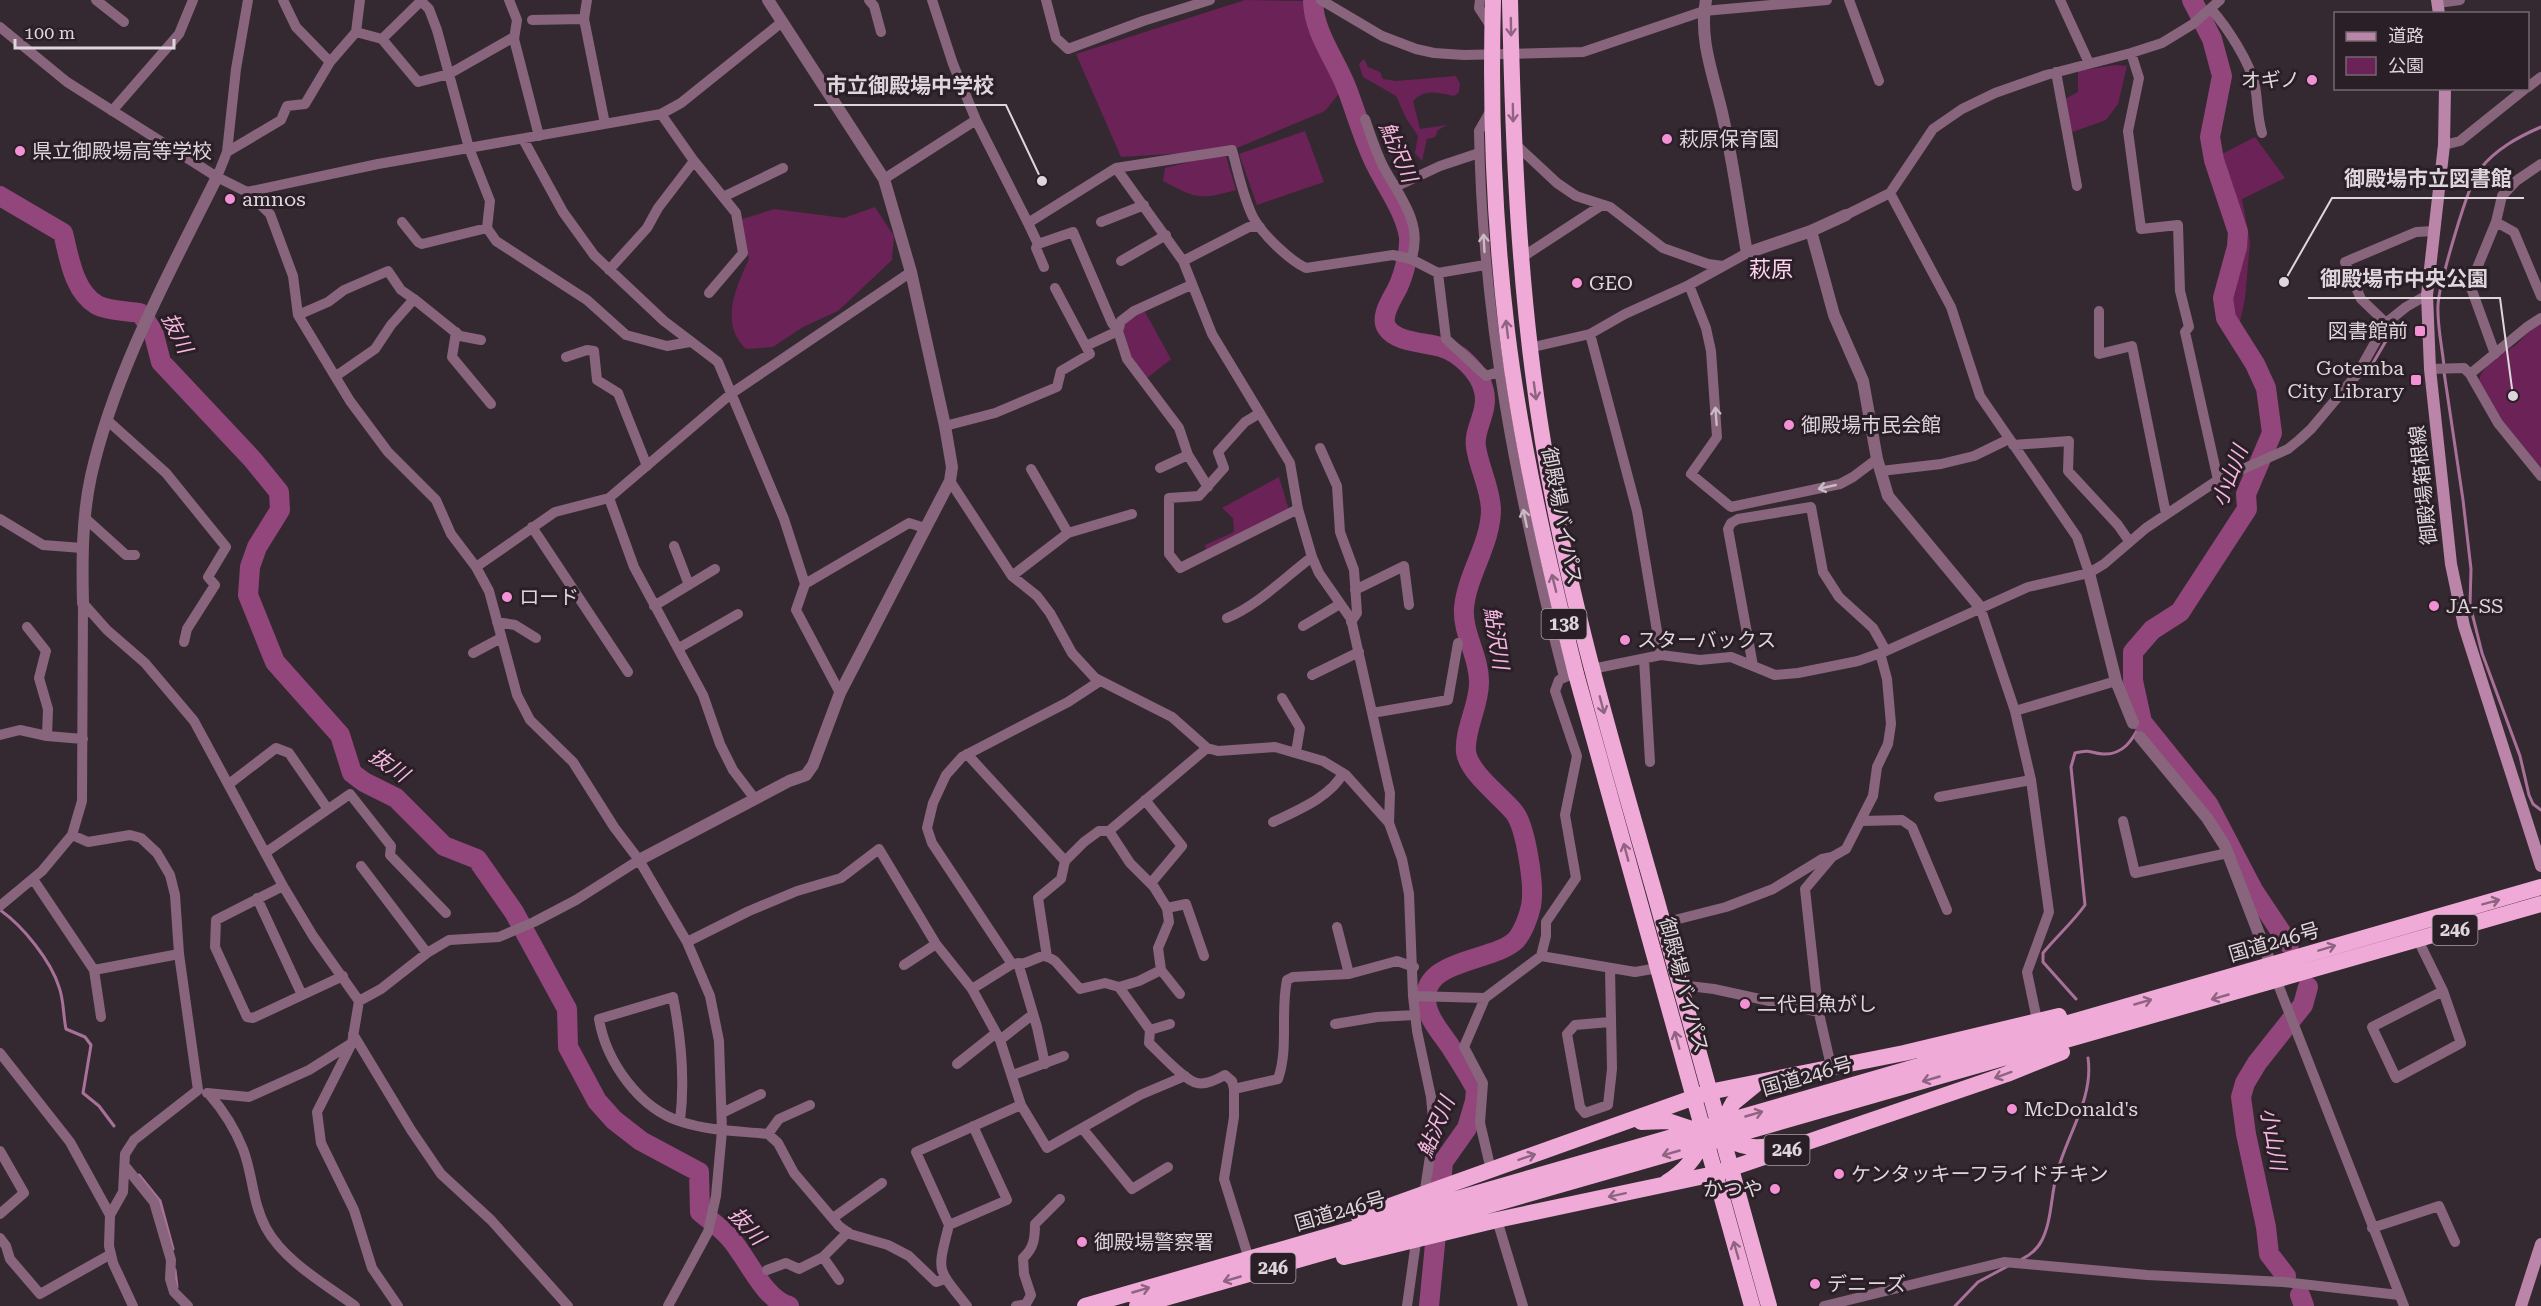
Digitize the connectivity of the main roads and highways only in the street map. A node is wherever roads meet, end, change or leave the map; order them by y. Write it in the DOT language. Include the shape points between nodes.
graph roads {
  1 [pos="1493,0"];
  2 [pos="1510,0"];
  3 [pos="2445,90"];
  4 [pos="1577,673"];
  5 [pos="2541,866"];
  6 [pos="2541,887"];
  7 [pos="2541,904"];
  8 [pos="2273,973"];
  9 [pos="2111,1020"];
  10 [pos="1768,1079"];
  11 [pos="1702,1100"];
  12 [pos="1866,1122"];
  13 [pos="1712,1133"];
  14 [pos="1560,1146"];
  15 [pos="1721,1165"];
  16 [pos="1654,1187"];
  17 [pos="1448,1217"];
  18 [pos="1408,1220"];
  19 [pos="2541,1244"];
  20 [pos="1280,1258"];
  21 [pos="2537,1271"];
  22 [pos="2524,1304"];
  23 [pos="1085,1306"];
  24 [pos="1137,1306"];
  25 [pos="1752,1306"];
  26 [pos="1768,1306"];
  4 -- 1 [label="highway, 御殿場バイパス / 138, one-way" via="1505,371 1507,331 1493,106"];
  2 -- 4 [label="highway, 御殿場バイパス / 138, one-way" via="1513,142 1529,348 1564,554"];
  3 -- 5 [label="main road, 御殿場箱根線" via="2444,145 2427,295 2430,369 2451,564 2464,626"];
  11 -- 4 [label="highway, 御殿場バイパス / 138, one-way" via="1658,968"];
  4 -- 11 [label="highway, 御殿場バイパス / 138, one-way" via="1663,923 1680,985"];
  8 -- 6 [label="highway, 国道246号 / 246, one-way"];
  7 -- 8 [label="highway, 国道246号 / 246" via="2418,940"];
  8 -- 9 [label="highway, 国道246号 / 246"];
  9 -- 10 [label="highway, 246" via="2087,1011"];
  9 -- 12 [label="highway, 246, one-way" via="2104,1035 2007,1074"];
  9 -- 17 [label="highway, 国道246号 / 246" via="1598,1166"];
  10 -- 11 [label="highway, 246"];
  10 -- 13 [label="highway" via="1741,1094"];
  11 -- 13 [label="highway"];
  11 -- 14 [label="highway, 246"];
  12 -- 13 [label="highway" via="1756,1148"];
  12 -- 15 [label="highway, 246"];
  13 -- 14 [label="highway" via="1647,1120"];
  13 -- 15 [label="highway"];
  13 -- 16 [label="highway" via="1685,1169"];
  18 -- 14 [label="highway, 246, one-way" via="1452,1184"];
  15 -- 16 [label="highway, 246"];
  25 -- 15 [label="highway, one-way"];
  15 -- 26 [label="highway"];
  16 -- 17 [label="highway, 246, one-way" via="1497,1220"];
  17 -- 18 [label="highway, 246"];
  17 -- 18 [label="highway, 国道246号 / 246"];
  18 -- 20 [label="highway, 国道246号 / 246"];
  18 -- 20 [label="highway, 246" via="1324,1229"];
  19 -- 21 [label="main road"];
  23 -- 20 [label="highway, 国道246号 / 246, one-way" via="1249,1259"];
  20 -- 24 [label="highway, 国道246号 / 246, one-way"];
  21 -- 22 [label="main road"];
}
